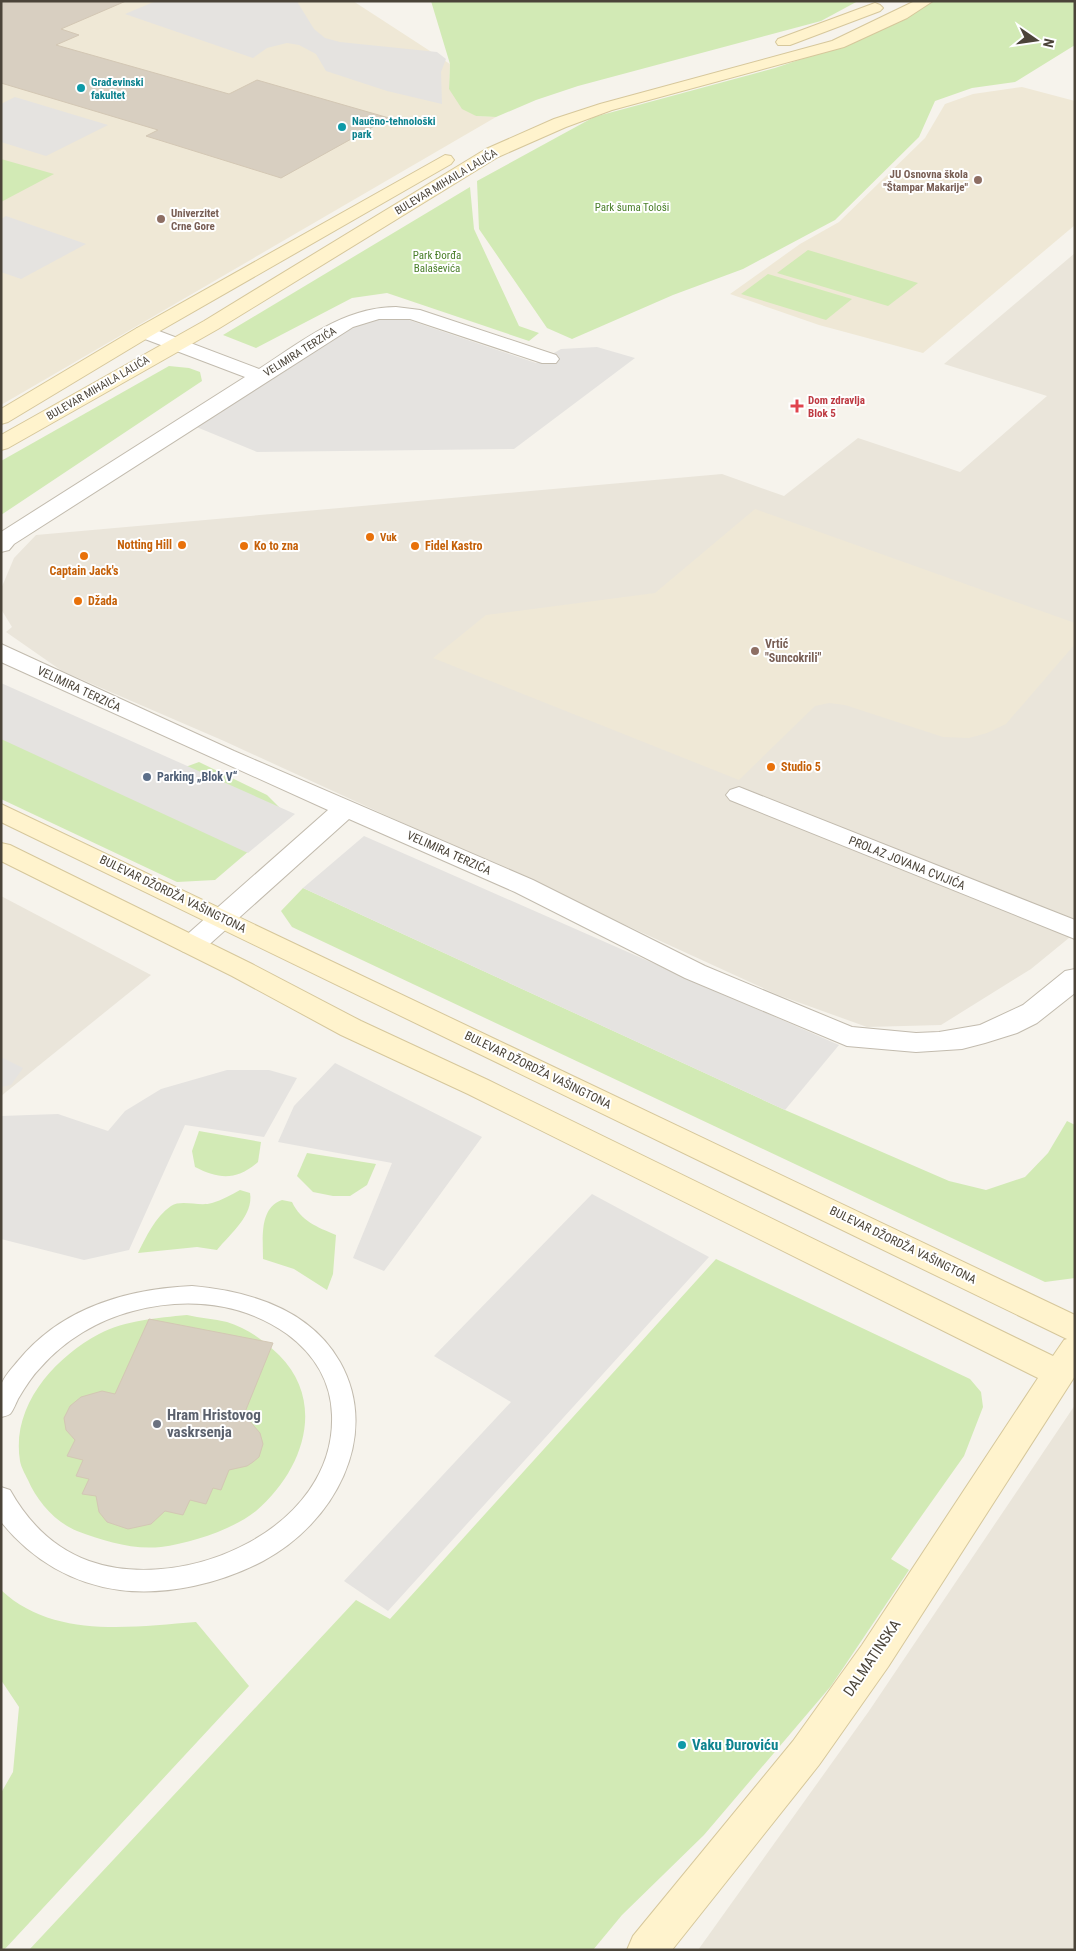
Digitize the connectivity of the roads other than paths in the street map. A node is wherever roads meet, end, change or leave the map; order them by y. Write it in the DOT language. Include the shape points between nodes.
graph roads {
  1 [pos="887,1"];
  2 [pos="926,1"];
  3 [pos="704,64"];
  4 [pos="650,79"];
  5 [pos="568,103"];
  6 [pos="497,131"];
  7 [pos="144,332"];
  8 [pos="176,344"];
  9 [pos="549,359"];
  10 [pos="260,376"];
  11 [pos="1,418"];
  12 [pos="1,444"];
  13 [pos="1,545"];
  14 [pos="1,651"];
  15 [pos="738,796"];
  16 [pos="346,808"];
  17 [pos="1,812"];
  18 [pos="1,851"];
  19 [pos="224,918"];
  20 [pos="1075,930"];
  21 [pos="192,945"];
  22 [pos="1075,978"];
  23 [pos="1075,1329"];
  24 [pos="1067,1361"];
  25 [pos="1,1407"];
  26 [pos="1,1497"];
  27 [pos="647,1950"];
  1 -- 3 [label="main road" via="870,11 777,45"];
  2 -- 8 [label="main road, BULEVAR MIHAILA LALIĆA" via="838,44 606,107 520,139"];
  4 -- 5 [label="main road"];
  6 -- 7 [label="main road, BULEVAR MIHAILA LALIĆA"];
  7 -- 8 [label="street"];
  7 -- 11 [label="main road, BULEVAR MIHAILA LALIĆA"];
  8 -- 10 [label="street"];
  8 -- 12 [label="main road, BULEVAR MIHAILA LALIĆA"];
  9 -- 10 [label="street, VELIMIRA TERZIĆA" via="413,314 379,312 346,323"];
  10 -- 13 [label="street, VELIMIRA TERZIĆA"];
  14 -- 16 [label="street, VELIMIRA TERZIĆA"];
  15 -- 20 [label="street, PROLAZ JOVANA CVIJIĆA"];
  16 -- 19 [label="street"];
  16 -- 22 [label="street, VELIMIRA TERZIĆA" via="524,886 722,984 847,1036 874,1041 972,1038 1002,1029 1028,1016"];
  17 -- 19 [label="main road, BULEVAR DŽORDŽA VAŠINGTONA"];
  18 -- 21 [label="main road"];
  19 -- 21 [label="street"];
  19 -- 23 [label="main road, BULEVAR DŽORDŽA VAŠINGTONA"];
  21 -- 24 [label="main road" via="351,1028"];
  24 -- 27 [label="main road, DALMATINSKA" via="864,1672 806,1753"];
  25 -- 26 [label="street" via="15,1380 40,1351 72,1327 101,1312 133,1302 197,1294 228,1298 262,1308 292,1324 316,1346 334,1371 344,1401 345,1433 337,1466 319,1498 294,1526 261,1550 230,1564 181,1578 130,1579 98,1574 61,1561 31,1540 8,1514"];
}
